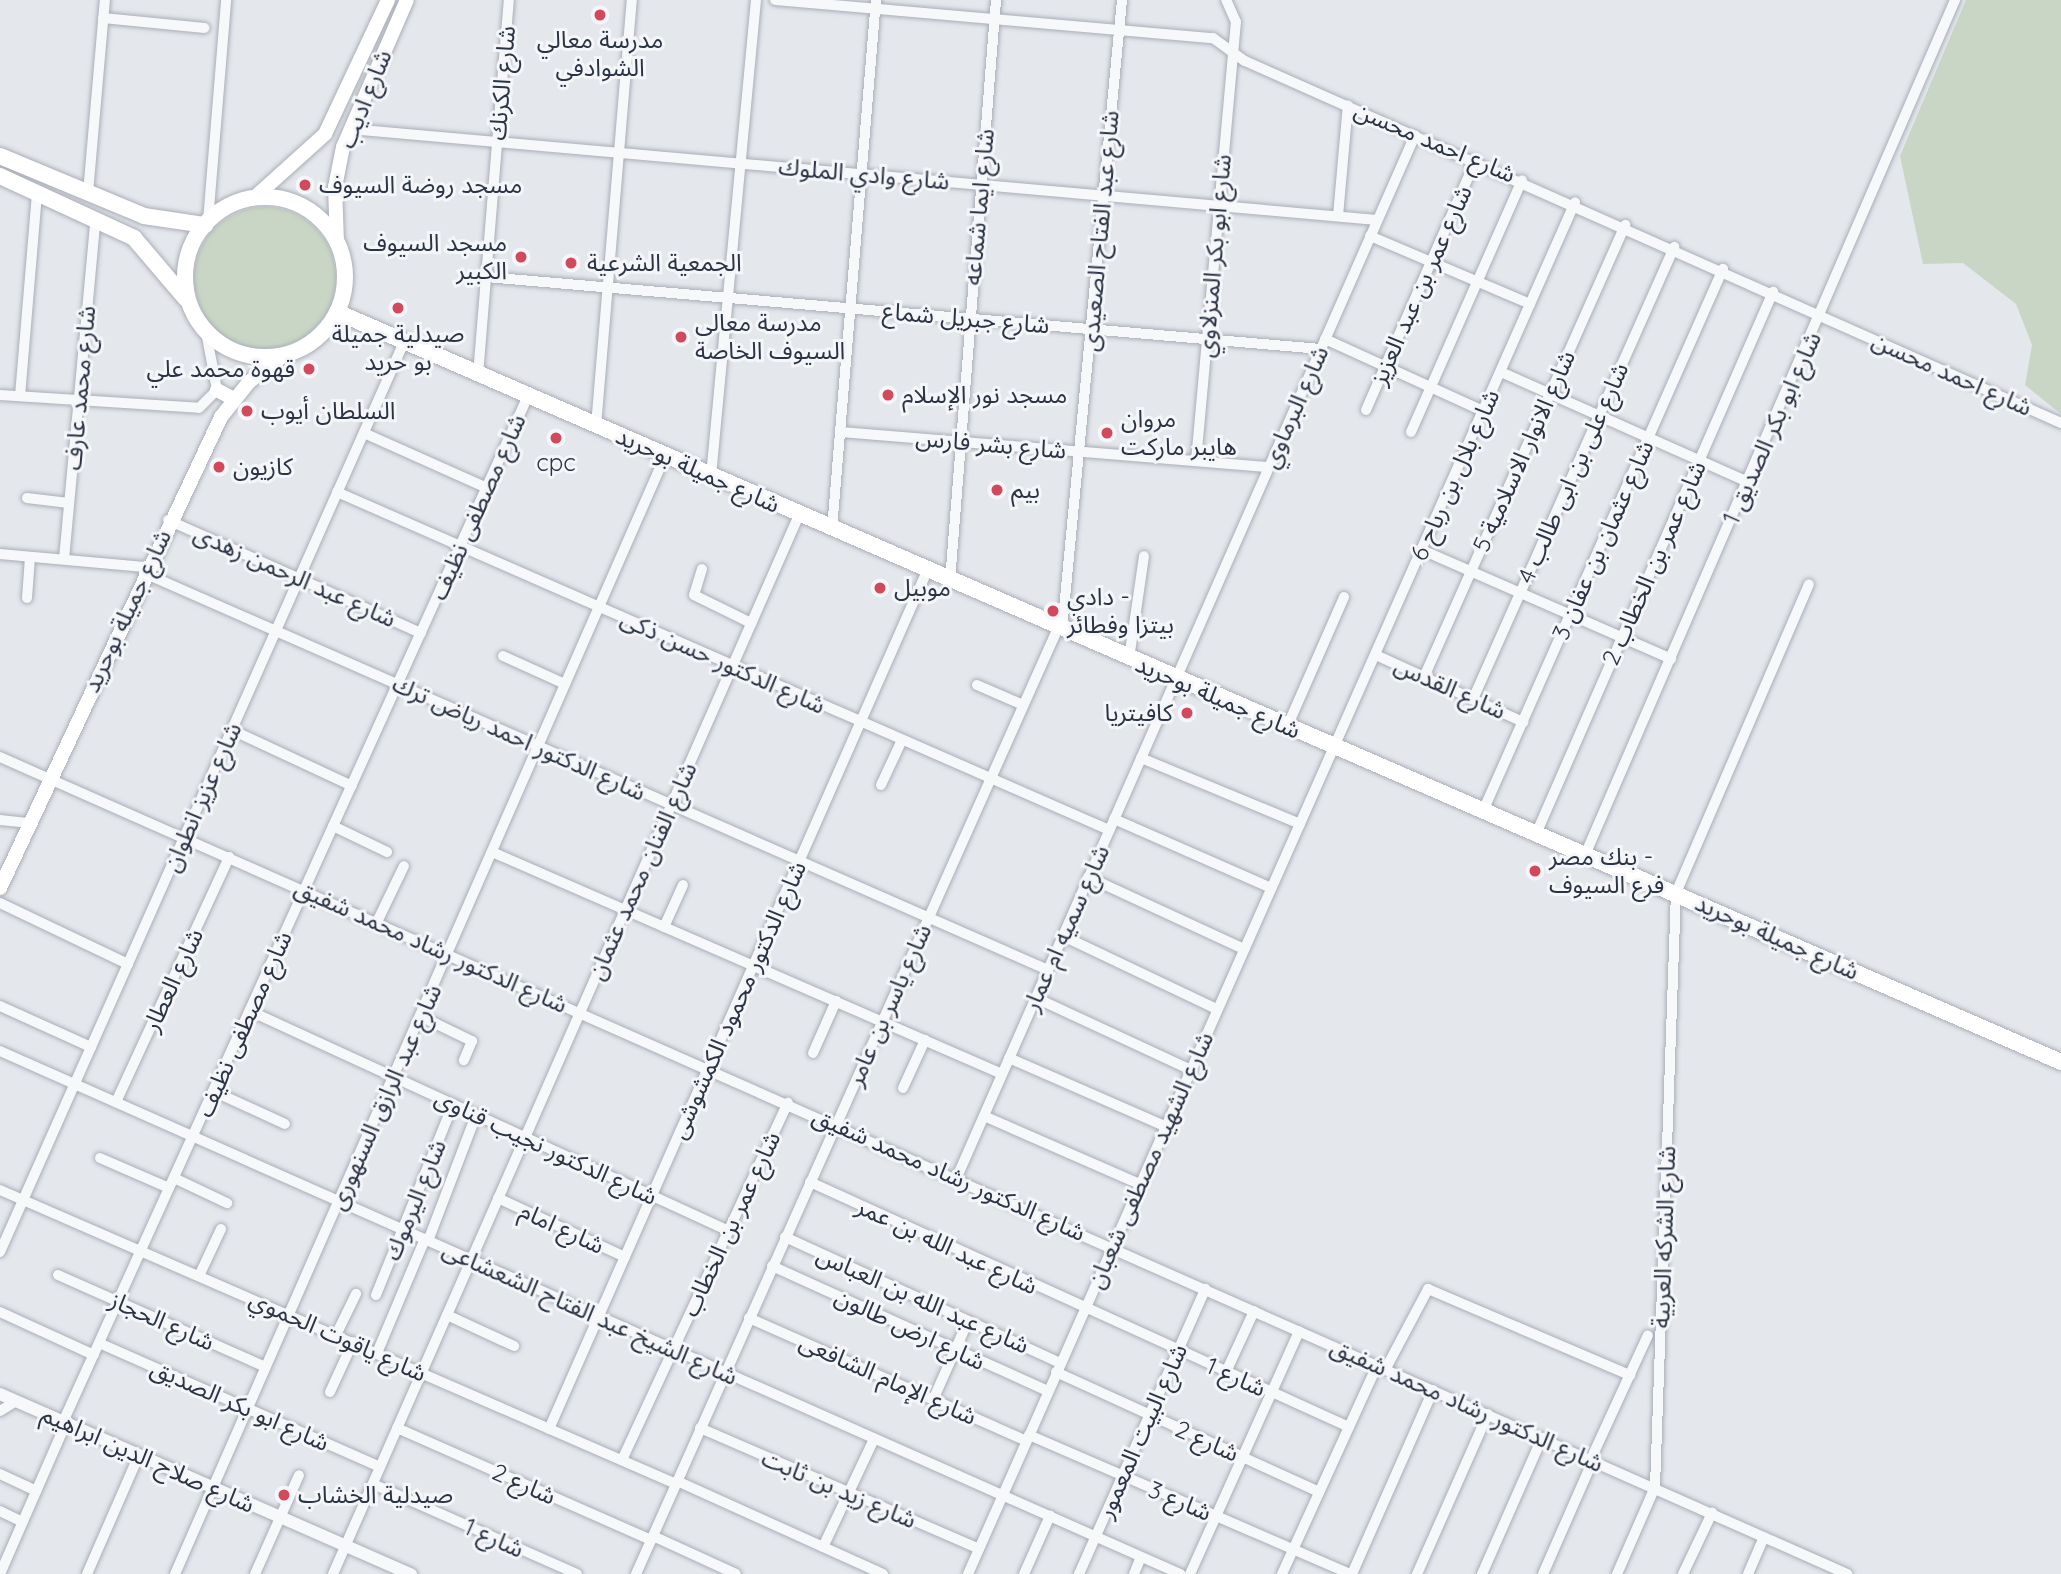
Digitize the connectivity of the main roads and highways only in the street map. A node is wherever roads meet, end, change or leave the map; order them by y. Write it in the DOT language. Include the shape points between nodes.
graph roads {
  1 [pos="388,0"];
  2 [pos="407,0"];
  3 [pos="0,156"];
  4 [pos="0,176"];
  5 [pos="254,198"];
  6 [pos="207,223"];
  7 [pos="337,243"];
  8 [pos="189,302"];
  9 [pos="337,312"];
  10 [pos="284,355"];
  11 [pos="217,390"];
  12 [pos="234,399"];
  13 [pos="0,888"];
  14 [pos="2061,1062"];
  1 -- 5 [label="main road, شارع اديب" via="325,134"];
  2 -- 7 [label="main road, شارع اديب" via="350,129 335,187"];
  3 -- 6 [label="main road" via="144,216"];
  4 -- 8 [label="main road" via="96,217 146,248"];
  5 -- 6 [label="main road"];
  5 -- 7 [label="main road" via="303,206"];
  6 -- 8 [label="main road" via="187,261"];
  7 -- 9 [label="main road" via="345,277"];
  8 -- 10 [label="main road" via="206,332 242,354"];
  9 -- 10 [label="main road" via="306,346"];
  9 -- 14 [label="main road, شارع جميلة بوحريد"];
  10 -- 12 [label="main road, شارع جميلة بوحريد"];
  11 -- 12 [label="main road"];
  12 -- 13 [label="main road, شارع جميلة بوحريد" via="169,520"];
}
